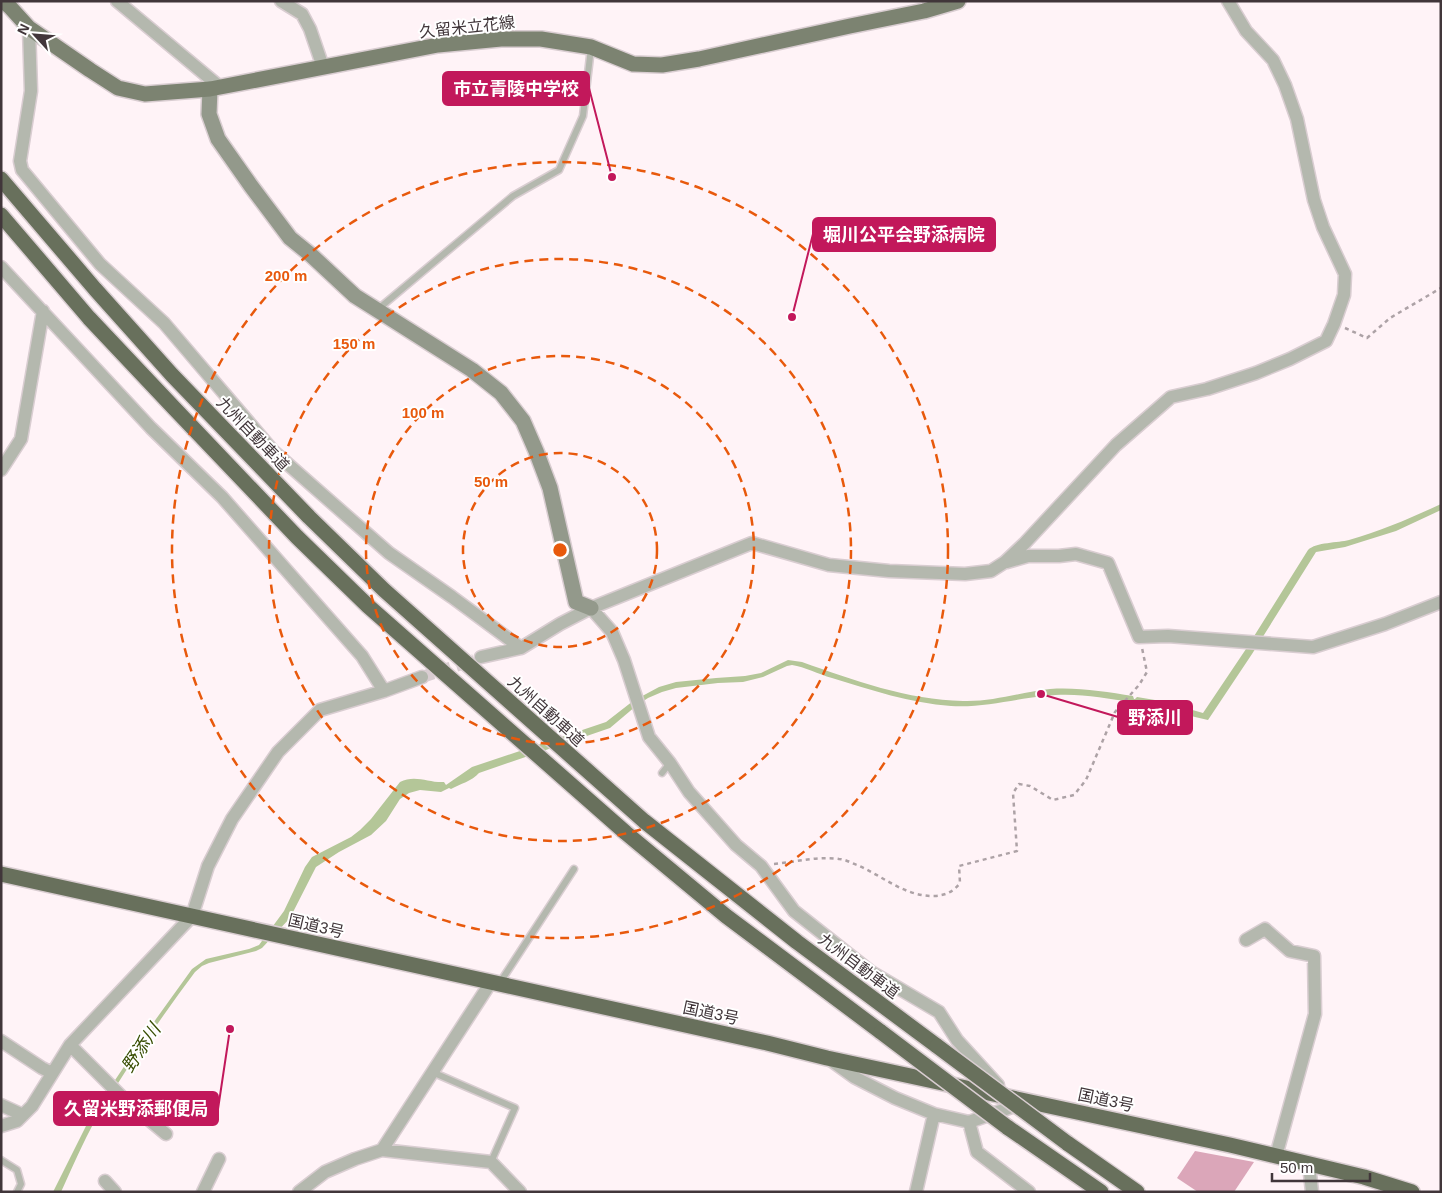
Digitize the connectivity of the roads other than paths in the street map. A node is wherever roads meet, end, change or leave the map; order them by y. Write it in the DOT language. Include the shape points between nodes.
graph roads {
  1 [pos="3,1"];
  2 [pos="117,1"];
  3 [pos="281,1"];
  4 [pos="958,1"];
  5 [pos="1228,1"];
  6 [pos="29,28"];
  7 [pos="591,47"];
  8 [pos="323,67"];
  9 [pos="215,88"];
  10 [pos="1,179"];
  11 [pos="1,215"];
  12 [pos="1,266"];
  13 [pos="43,311"];
  14 [pos="376,311"];
  15 [pos="1,470"];
  16 [pos="1005,562"];
  17 [pos="1441,602"];
  18 [pos="591,608"];
  19 [pos="521,648"];
  20 [pos="481,657"];
  21 [pos="422,677"];
  22 [pos="384,691"];
  23 [pos="574,869"];
  24 [pos="1,874"];
  25 [pos="192,916"];
  26 [pos="1246,940"];
  27 [pos="495,983"];
  28 [pos="1,1041"];
  29 [pos="70,1045"];
  30 [pos="827,1058"];
  31 [pos="432,1072"];
  32 [pos="52,1073"];
  33 [pos="1011,1097"];
  34 [pos="1030,1101"];
  35 [pos="1,1104"];
  36 [pos="934,1114"];
  37 [pos="23,1115"];
  38 [pos="969,1122"];
  39 [pos="1,1126"];
  40 [pos="166,1134"];
  41 [pos="382,1150"];
  42 [pos="1276,1156"];
  43 [pos="219,1159"];
  44 [pos="1,1160"];
  45 [pos="491,1162"];
  46 [pos="1309,1164"];
  47 [pos="105,1180"];
  48 [pos="17,1192"];
  49 [pos="115,1192"];
  50 [pos="204,1192"];
  51 [pos="299,1192"];
  52 [pos="520,1192"];
  53 [pos="916,1192"];
  54 [pos="1029,1192"];
  55 [pos="1101,1192"];
  56 [pos="1137,1192"];
  57 [pos="1312,1192"];
  58 [pos="1412,1192"];
  1 -- 6 [label="main road, 久留米立花線"];
  2 -- 9 [label="street"];
  3 -- 8 [label="street" via="302,14"];
  4 -- 7 [label="main road, 久留米立花線" via="924,11 662,65 633,64"];
  5 -- 16 [label="street" via="1246,31 1273,60 1285,85 1314,200 1345,274 1344,295 1334,324 1326,341 1290,359 1207,389 1171,397 1116,444"];
  6 -- 9 [label="main road, 久留米立花線" via="118,88 144,94"];
  6 -- 19 [label="street" via="31,91 20,161 22,170 100,264 164,324 274,452 389,553"];
  7 -- 8 [label="main road, 久留米立花線" via="541,38 501,39 438,44"];
  7 -- 14 [label="lane" via="583,116 559,170 513,196"];
  8 -- 9 [label="main road, 久留米立花線"];
  9 -- 14 [label="street" via="210,114 218,138 251,186 290,238"];
  10 -- 56 [label="highway, 九州自動車道, bridge" via="172,376 384,590 644,821 797,942"];
  11 -- 55 [label="highway, bridge" via="89,318 297,537 368,606 633,839 726,916 1007,1127"];
  12 -- 13 [label="street"];
  13 -- 15 [label="street" via="21,439"];
  13 -- 22 [label="street" via="151,428 222,497 362,656"];
  14 -- 18 [label="street" via="502,393 523,421 550,488 576,602"];
  16 -- 17 [label="street" via="1028,556 1076,554 1108,563 1140,637 1168,636 1312,647 1386,624"];
  16 -- 18 [label="street" via="991,571 965,574 889,571 829,565 752,543"];
  18 -- 19 [label="street"];
  18 -- 33 [label="street" via="612,632 649,737 666,768 736,844 761,866 794,911 872,972 939,1012 957,1040"];
  19 -- 20 [label="street"];
  21 -- 22 [label="street"];
  22 -- 25 [label="street" via="320,710 278,752 232,819 208,866"];
  23 -- 27 [label="lane"];
  24 -- 25 [label="highway, 国道3号"];
  25 -- 27 [label="highway, 国道3号"];
  25 -- 29 [label="street"];
  26 -- 42 [label="street" via="1265,929 1290,951 1314,956 1314,1014"];
  27 -- 30 [label="highway, 国道3号"];
  27 -- 31 [label="street"];
  28 -- 32 [label="street"];
  29 -- 32 [label="street"];
  29 -- 40 [label="street" via="122,1098"];
  30 -- 33 [label="highway, 国道3号"];
  30 -- 36 [label="street" via="894,1098"];
  31 -- 41 [label="street"];
  31 -- 45 [label="lane" via="515,1108"];
  32 -- 37 [label="street"];
  33 -- 34 [label="highway, 国道3号"];
  34 -- 38 [label="street"];
  34 -- 42 [label="highway, 国道3号"];
  35 -- 37 [label="street"];
  36 -- 38 [label="street"];
  36 -- 53 [label="street"];
  37 -- 39 [label="street" via="17,1121"];
  38 -- 54 [label="street" via="977,1152"];
  41 -- 45 [label="street"];
  41 -- 51 [label="street" via="325,1172"];
  42 -- 46 [label="highway, 国道3号"];
  43 -- 50 [label="street"];
  44 -- 48 [label="lane" via="17,1170 21,1184"];
  45 -- 52 [label="street"];
  46 -- 57 [label="street"];
  46 -- 58 [label="highway, 国道3号"];
  47 -- 49 [label="street"];
}
